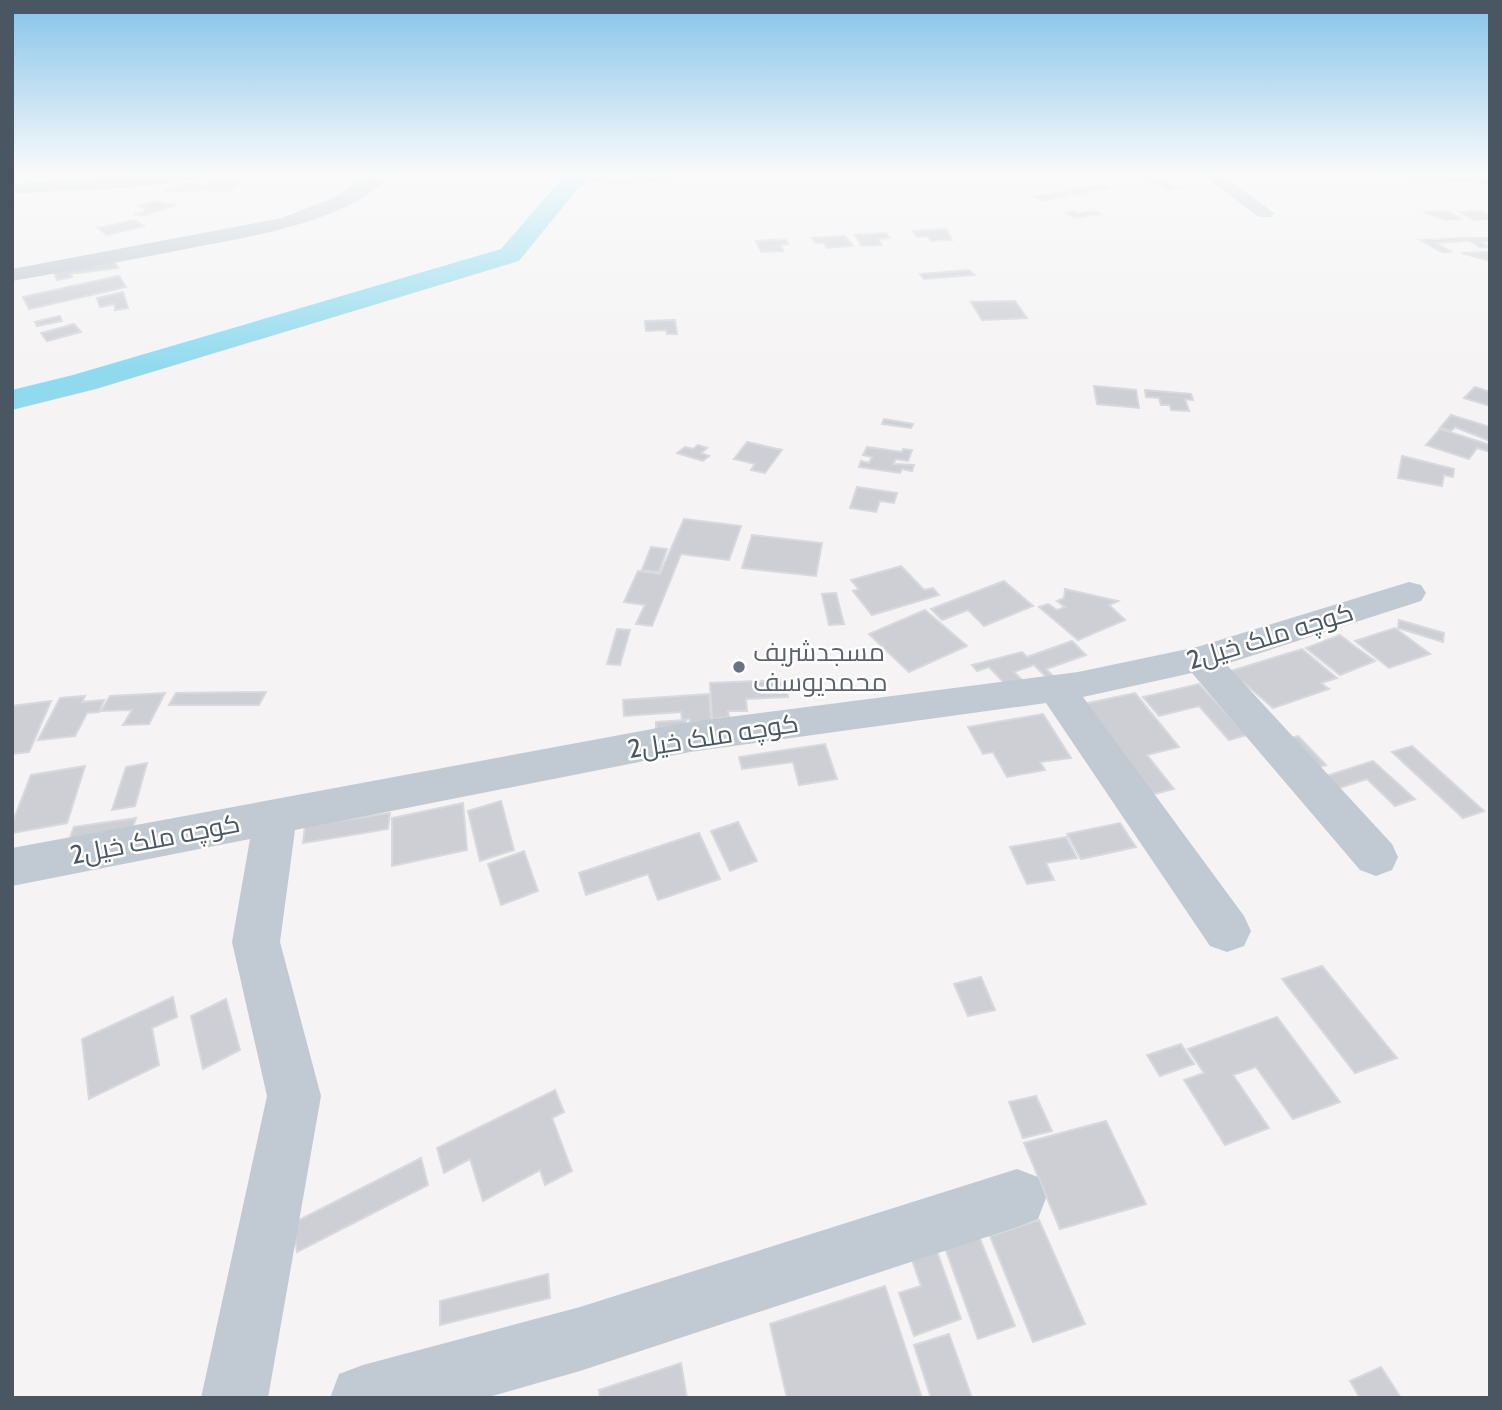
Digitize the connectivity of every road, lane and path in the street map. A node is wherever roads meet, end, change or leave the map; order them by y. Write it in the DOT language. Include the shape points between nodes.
graph roads {
  1 [pos="216,238"];
  2 [pos="12,275"];
  3 [pos="1409,593"];
  4 [pos="1200,659"];
  5 [pos="1056,688"];
  6 [pos="276,815"];
  7 [pos="1376,857"];
  8 [pos="12,867"];
  9 [pos="1227,931"];
  10 [pos="1017,1198"];
  11 [pos="234,1398"];
  12 [pos="363,1398"];
  1 -- 2 [label="street"];
  3 -- 4 [label="street, کوچه ملک خیل2"];
  4 -- 5 [label="street, کوچه ملک خیل2"];
  4 -- 7 [label="street"];
  5 -- 6 [label="street, کوچه ملک خیل2" via="690,737"];
  5 -- 9 [label="street"];
  6 -- 8 [label="street, کوچه ملک خیل2"];
  6 -- 11 [label="street" via="256,942 294,1096"];
  10 -- 12 [label="street" via="580,1339"];
}
